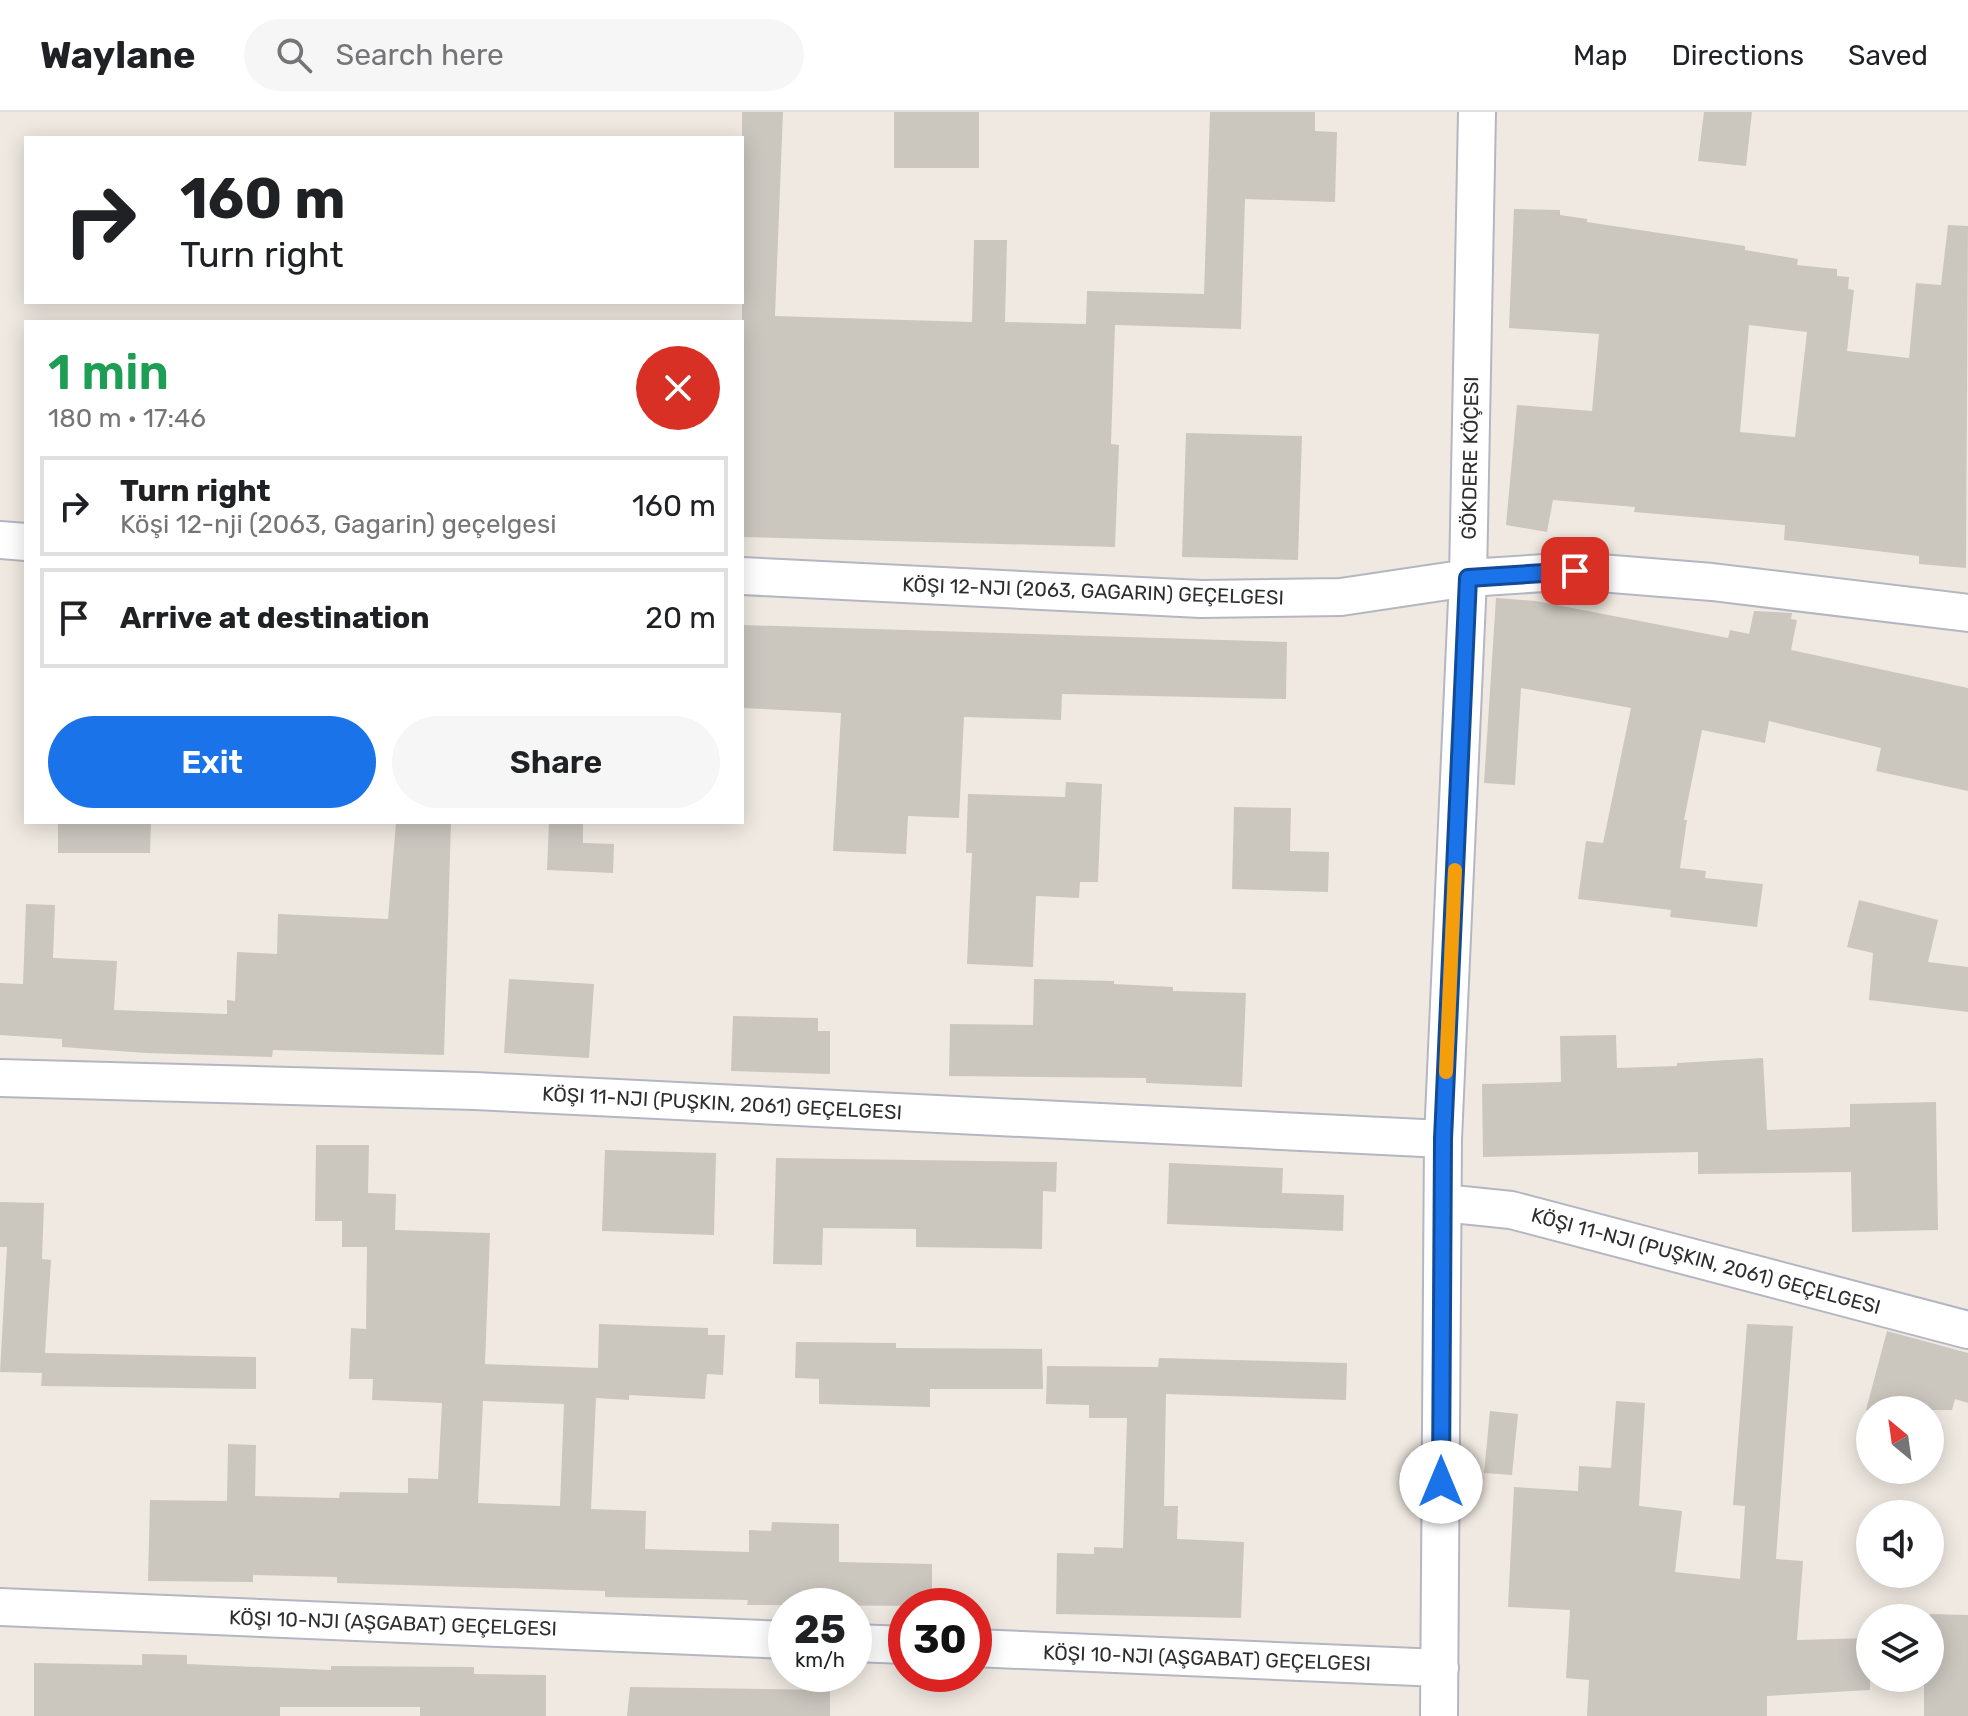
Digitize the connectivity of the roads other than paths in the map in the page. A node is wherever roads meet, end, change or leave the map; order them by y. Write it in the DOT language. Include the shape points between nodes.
graph roads {
  1 [pos="1477,112"];
  2 [pos="0,540"];
  3 [pos="24,542"];
  4 [pos="744,576"];
  5 [pos="1468,578"];
  6 [pos="1968,613"];
  7 [pos="0,1078"];
  8 [pos="1443,1139"];
  9 [pos="1443,1203"];
  10 [pos="1968,1330"];
  11 [pos="0,1607"];
  12 [pos="768,1639"];
  13 [pos="992,1649"];
  14 [pos="1440,1668"];
  15 [pos="1439,1716"];
  1 -- 5 [label="street, GÖKDERE KÖÇESI"];
  2 -- 3 [label="street"];
  4 -- 5 [label="street, KÖŞI 12-NJI (2063, GAGARIN) GEÇELGESI" via="1201,599 1341,597"];
  5 -- 6 [label="street, KÖŞI 12-NJI (2063, GAGARIN) GEÇELGESI" via="1590,572"];
  5 -- 8 [label="street, GÖKDERE KÖÇESI"];
  7 -- 8 [label="street, KÖŞI 11-NJI (PUŞKIN, 2061) GEÇELGESI" via="475,1091"];
  8 -- 9 [label="street, GÖKDERE KÖÇESI"];
  9 -- 10 [label="street, KÖŞI 11-NJI (PUŞKIN, 2061) GEÇELGESI" via="1511,1210"];
  9 -- 14 [label="street, GÖKDERE KÖÇESI"];
  11 -- 12 [label="street, KÖŞI 10-NJI (AŞGABAT) GEÇELGESI"];
  13 -- 14 [label="street, KÖŞI 10-NJI (AŞGABAT) GEÇELGESI"];
  14 -- 15 [label="street, GÖKDERE KÖÇESI"];
}
